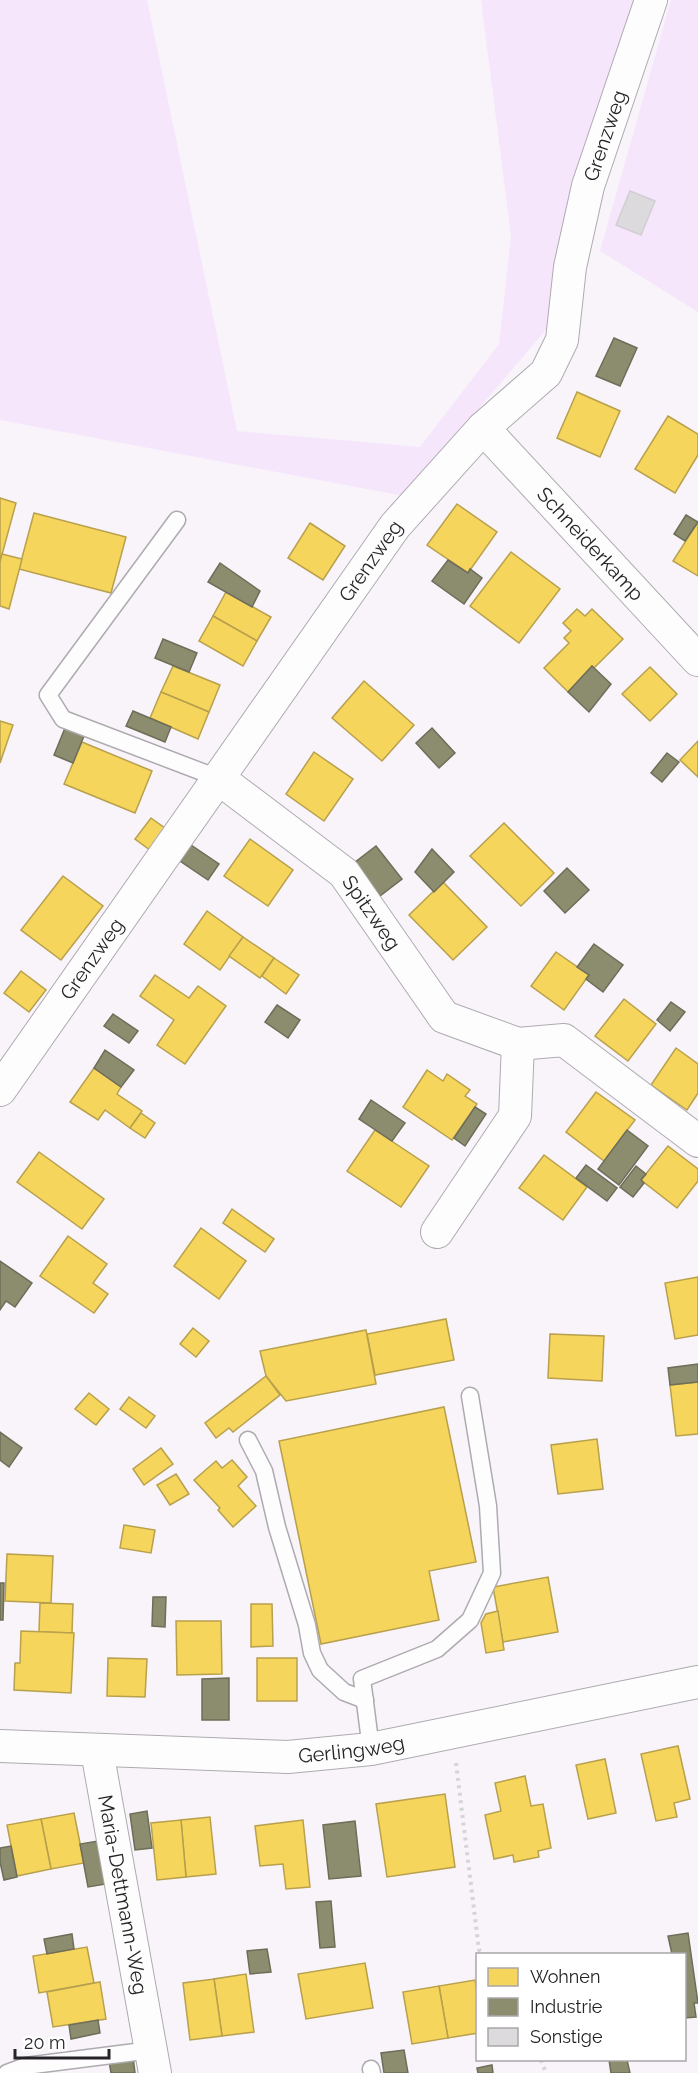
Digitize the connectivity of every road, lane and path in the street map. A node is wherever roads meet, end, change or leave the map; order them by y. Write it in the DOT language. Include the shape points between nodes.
graph roads {
  1 [pos="651,0"];
  2 [pos="483,428"];
  3 [pos="177,520"];
  4 [pos="698,660"];
  5 [pos="218,778"];
  6 [pos="518,1044"];
  7 [pos="0,1090"];
  8 [pos="698,1141"];
  9 [pos="437,1232"];
  10 [pos="470,1396"];
  11 [pos="248,1440"];
  12 [pos="698,1683"];
  13 [pos="365,1700"];
  14 [pos="453,1734"];
  15 [pos="0,1746"];
  16 [pos="370,1749"];
  17 [pos="97,1751"];
  18 [pos="482,1953"];
  19 [pos="153,2062"];
  20 [pos="5,2070"];
  1 -- 2 [label="street, Grenzweg" via="588,186 570,267 562,340 546,373"];
  2 -- 4 [label="street, Schneiderkamp"];
  2 -- 5 [label="street, Grenzweg" via="395,526"];
  3 -- 5 [label="lane" via="48,695 63,719"];
  5 -- 6 [label="street, Spitzweg" via="344,873 444,1017"];
  5 -- 7 [label="street, Grenzweg"];
  6 -- 8 [label="street, Spitzweg" via="564,1040"];
  6 -- 9 [label="street" via="515,1116"];
  10 -- 13 [label="lane" via="488,1506 492,1573 470,1620 437,1649 362,1679"];
  11 -- 13 [label="lane" via="264,1472 312,1653 320,1670 344,1692"];
  12 -- 14 [label="street, Gerlingweg"];
  13 -- 16 [label="lane"];
  14 -- 16 [label="street, Gerlingweg"];
  14 -- 18 [label="path"];
  15 -- 17 [label="street, Gerlingweg"];
  16 -- 17 [label="street, Gerlingweg" via="288,1757"];
  17 -- 19 [label="street, Maria-Dettmann-Weg"];
  19 -- 20 [label="lane"];
}
